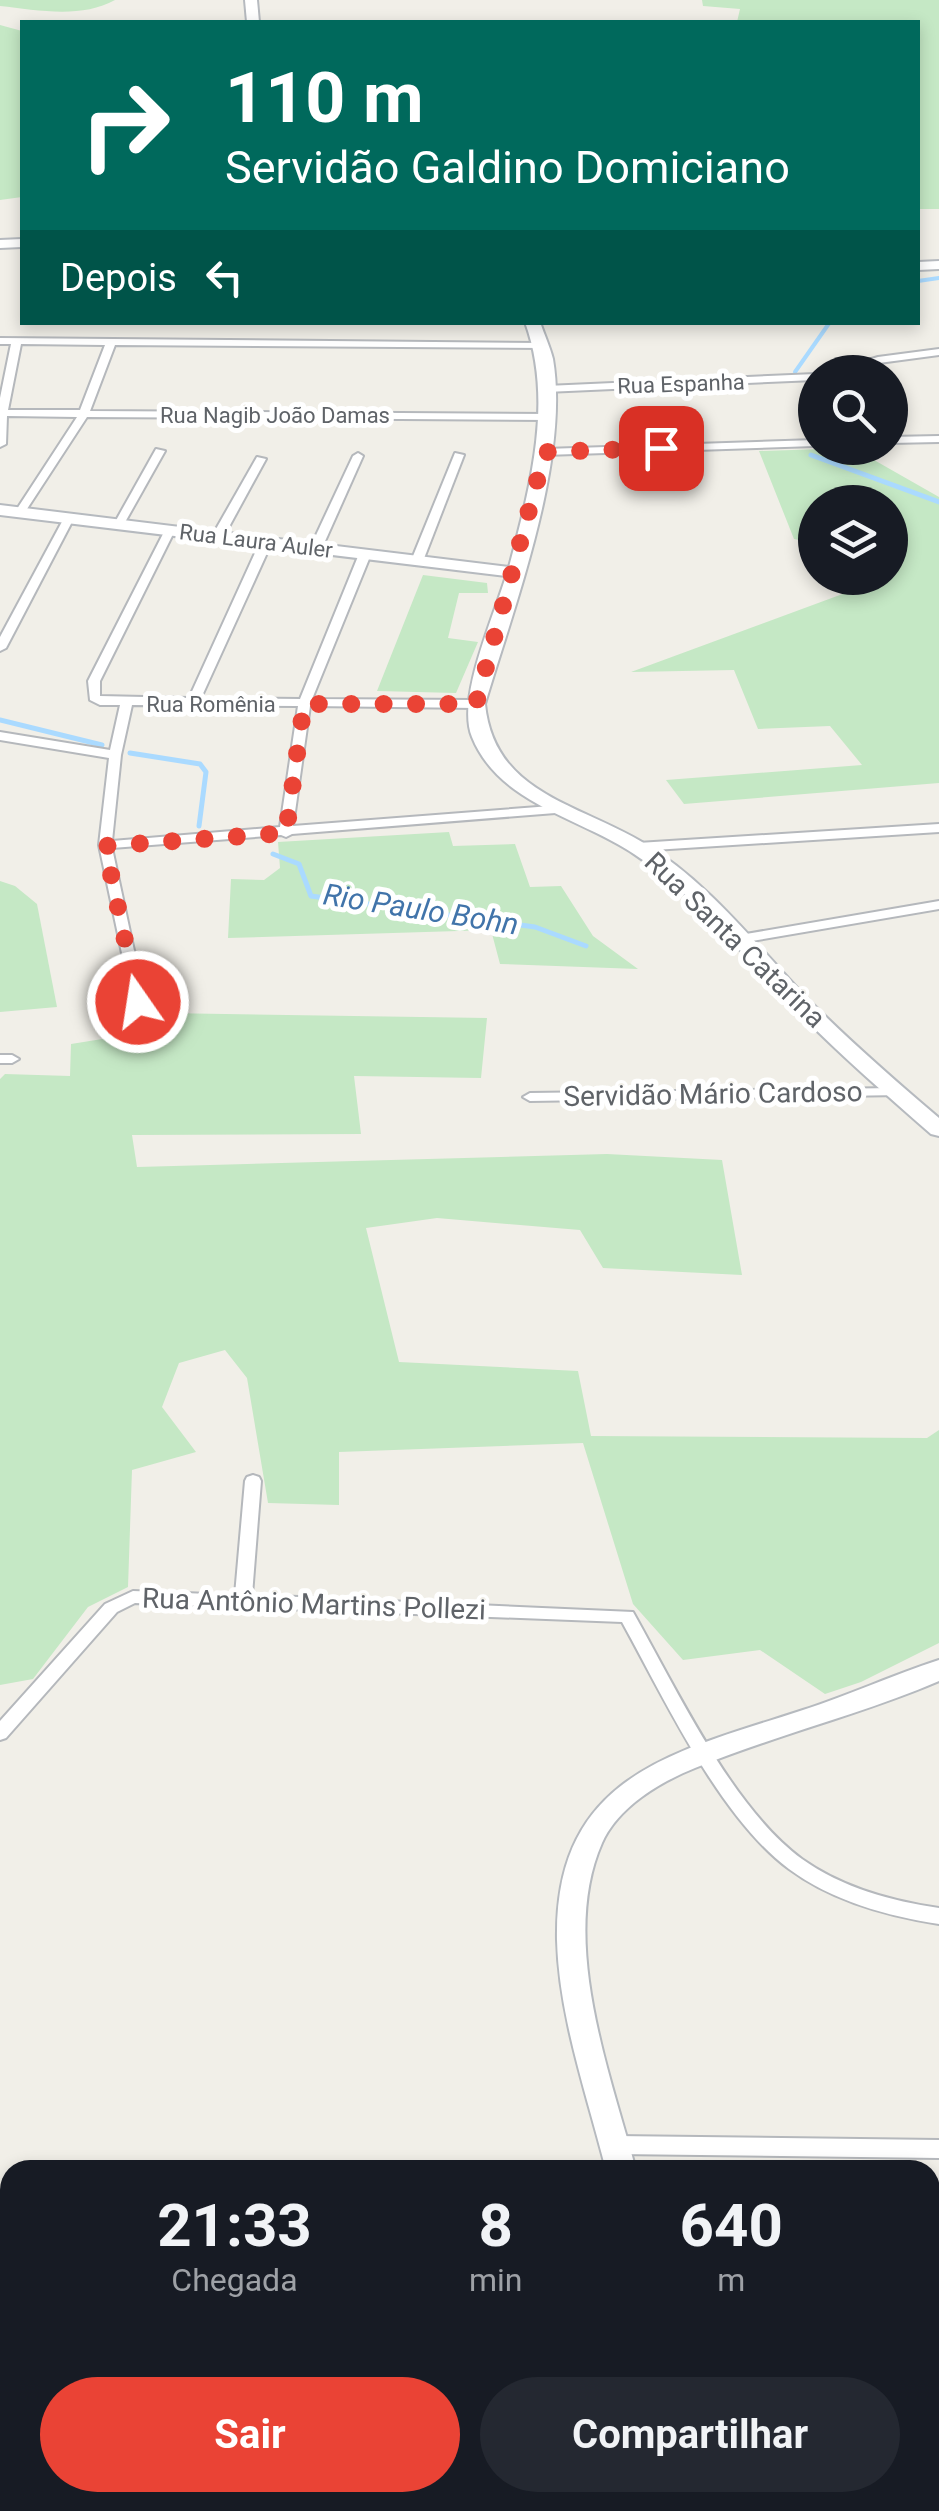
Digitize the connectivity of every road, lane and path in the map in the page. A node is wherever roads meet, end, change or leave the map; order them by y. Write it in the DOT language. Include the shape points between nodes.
graph roads {
  1 [pos="533,325"];
  2 [pos="0,341"];
  3 [pos="17,341"];
  4 [pos="111,342"];
  5 [pos="542,346"];
  6 [pos="939,352"];
  7 [pos="908,356"];
  8 [pos="798,377"];
  9 [pos="546,389"];
  10 [pos="2,413"];
  11 [pos="84,414"];
  12 [pos="548,418"];
  13 [pos="939,438"];
  14 [pos="908,439"];
  15 [pos="1,444"];
  16 [pos="798,444"];
  17 [pos="160,451"];
  18 [pos="545,452"];
  19 [pos="459,455"];
  20 [pos="358,456"];
  21 [pos="261,458"];
  22 [pos="0,510"];
  23 [pos="20,512"];
  24 [pos="69,518"];
  25 [pos="119,524"];
  26 [pos="170,530"];
  27 [pos="218,536"];
  28 [pos="266,542"];
  29 [pos="316,548"];
  30 [pos="365,554"];
  31 [pos="418,561"];
  32 [pos="512,572"];
  33 [pos="0,648"];
  34 [pos="126,704"];
  35 [pos="193,704"];
  36 [pos="304,704"];
  37 [pos="476,704"];
  38 [pos="0,736"];
  39 [pos="115,755"];
  40 [pos="564,809"];
  41 [pos="939,828"];
  42 [pos="286,833"];
  43 [pos="105,846"];
  44 [pos="638,848"];
  45 [pos="939,904"];
  46 [pos="740,939"];
  47 [pos="138,1002"];
  48 [pos="896,1092"];
  49 [pos="530,1096"];
  50 [pos="939,1129"];
  51 [pos="254,1481"];
  52 [pos="244,1599"];
  53 [pos="939,1670"];
  54 [pos="0,1733"];
  55 [pos="707,1754"];
  56 [pos="939,1916"];
  57 [pos="939,2149"];
  58 [pos="618,2157"];
  1 -- 5 [label="main road"];
  2 -- 3 [label="street"];
  3 -- 4 [label="street"];
  3 -- 10 [label="street"];
  4 -- 5 [label="street"];
  4 -- 11 [label="street"];
  5 -- 9 [label="main road"];
  6 -- 7 [label="street"];
  8 -- 9 [label="street, Rua Espanha"];
  9 -- 12 [label="main road"];
  10 -- 11 [label="street, Rua Nagib João Damas"];
  10 -- 15 [label="street"];
  11 -- 12 [label="street, Rua Nagib João Damas"];
  11 -- 23 [label="street"];
  12 -- 18 [label="main road"];
  13 -- 14 [label="street"];
  16 -- 18 [label="street"];
  17 -- 25 [label="street"];
  18 -- 32 [label="main road"];
  19 -- 31 [label="street"];
  20 -- 29 [label="street"];
  21 -- 27 [label="street"];
  22 -- 23 [label="main road, Rua Laura Auler"];
  23 -- 24 [label="main road, Rua Laura Auler"];
  24 -- 25 [label="main road, Rua Laura Auler"];
  24 -- 33 [label="street"];
  25 -- 26 [label="main road, Rua Laura Auler"];
  26 -- 27 [label="main road, Rua Laura Auler"];
  26 -- 34 [label="street" via="94,681 100,701"];
  27 -- 28 [label="main road, Rua Laura Auler"];
  28 -- 29 [label="main road, Rua Laura Auler"];
  28 -- 35 [label="street"];
  29 -- 30 [label="main road, Rua Laura Auler"];
  30 -- 31 [label="main road, Rua Laura Auler"];
  30 -- 36 [label="street"];
  31 -- 32 [label="main road, Rua Laura Auler"];
  32 -- 37 [label="main road"];
  34 -- 35 [label="street, Rua Romênia"];
  34 -- 39 [label="street"];
  35 -- 36 [label="street, Rua Romênia"];
  36 -- 37 [label="street, Rua Romênia"];
  36 -- 42 [label="street"];
  37 -- 40 [label="main road, Rua Santa Catarina" via="479,736 498,765"];
  38 -- 39 [label="street"];
  39 -- 43 [label="street"];
  40 -- 42 [label="street"];
  40 -- 44 [label="main road, Rua Santa Catarina"];
  41 -- 44 [label="street"];
  42 -- 43 [label="street"];
  43 -- 47 [label="street"];
  44 -- 46 [label="main road, Rua Santa Catarina"];
  45 -- 46 [label="street"];
  46 -- 48 [label="main road, Rua Santa Catarina"];
  48 -- 49 [label="street, Servidão Mário Cardoso"];
  48 -- 50 [label="main road, Rua Santa Catarina"];
  51 -- 52 [label="street"];
  52 -- 54 [label="street, Rua Antônio Martins Pollezi" via="156,1595 120,1602"];
  52 -- 55 [label="street, Rua Antônio Martins Pollezi" via="626,1616"];
  53 -- 55 [label="main road"];
  55 -- 56 [label="street" via="762,1834 804,1870 848,1892"];
  55 -- 58 [label="main road" via="656,1773 612,1802 585,1840 576,1870 576,1980"];
  57 -- 58 [label="street"];
}
